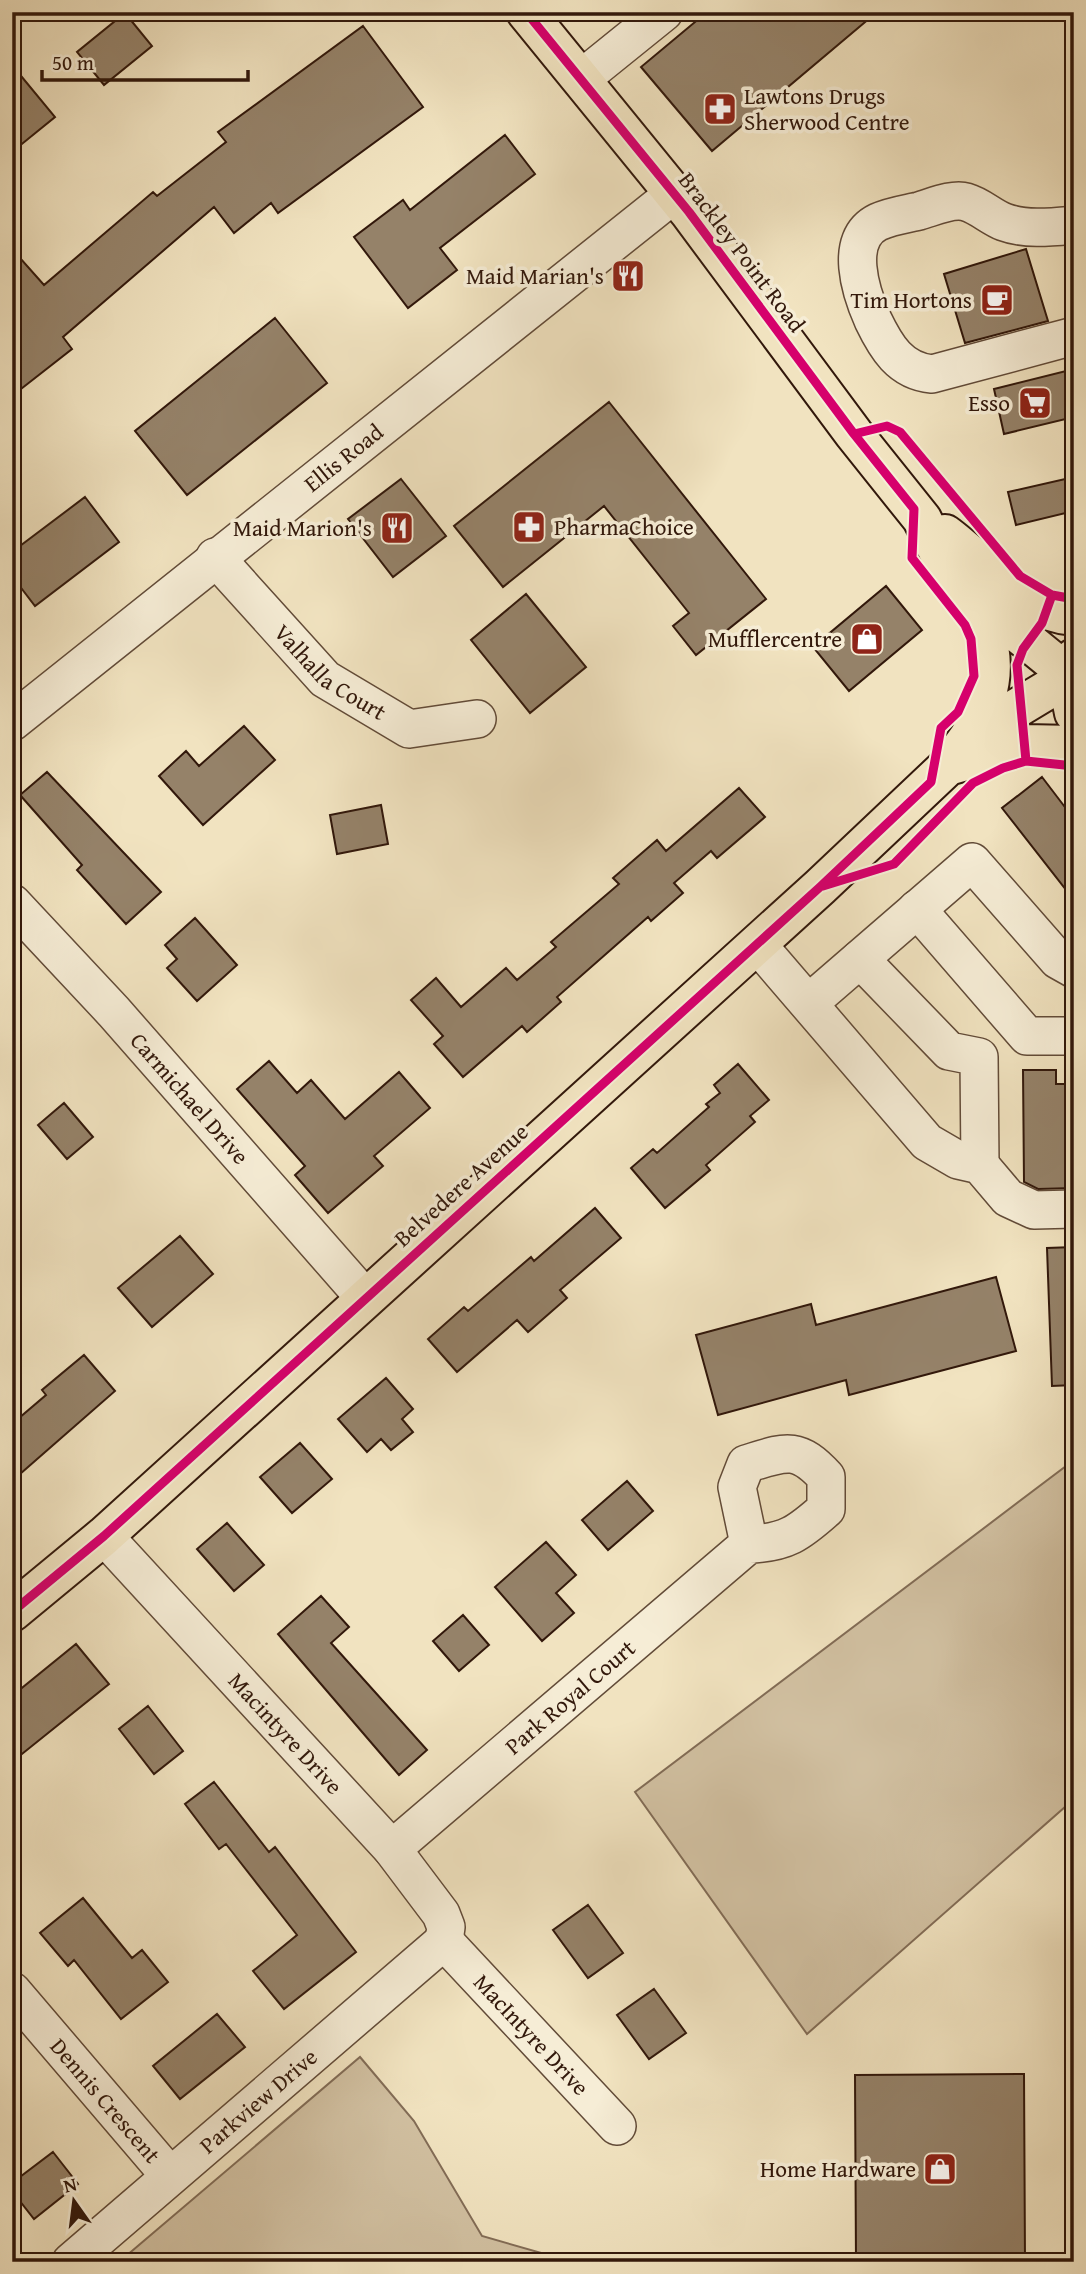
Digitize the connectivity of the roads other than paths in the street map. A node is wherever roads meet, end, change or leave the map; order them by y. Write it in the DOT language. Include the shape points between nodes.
graph roads {
  1 [pos="526,12"];
  2 [pos="664,12"];
  3 [pos="581,79"];
  4 [pos="674,194"];
  5 [pos="1074,225"];
  6 [pos="1074,336"];
  7 [pos="922,519"];
  8 [pos="215,557"];
  9 [pos="970,594"];
  10 [pos="1074,616"];
  11 [pos="1071,681"];
  12 [pos="477,719"];
  13 [pos="12,722"];
  14 [pos="1074,746"];
  15 [pos="958,752"];
  16 [pos="12,903"];
  17 [pos="917,909"];
  18 [pos="757,944"];
  19 [pos="860,959"];
  20 [pos="1074,969"];
  21 [pos="809,1003"];
  22 [pos="1074,1035"];
  23 [pos="1027,1036"];
  24 [pos="979,1057"];
  25 [pos="980,1166"];
  26 [pos="1074,1209"];
  27 [pos="365,1298"];
  28 [pos="104,1536"];
  29 [pos="749,1544"];
  30 [pos="12,1612"];
  31 [pos="392,1849"];
  32 [pos="444,1941"];
  33 [pos="12,1991"];
  34 [pos="617,2126"];
  35 [pos="170,2176"];
  36 [pos="71,2262"];
  1 -- 3 [label="main road, Brackley Point Road"];
  2 -- 3 [label="street"];
  3 -- 4 [label="main road, Brackley Point Road"];
  4 -- 7 [label="main road, Brackley Point Road"];
  4 -- 8 [label="street, Ellis Road"];
  5 -- 6 [label="street" via="1045,228 1006,223 965,201 949,202 876,223 860,241 857,257 868,309 899,362 913,372 932,374"];
  7 -- 9 [label="main road, Brackley Point Road" via="941,557"];
  7 -- 10 [label="main road, Brackley Point Road" via="1024,598 1047,610"];
  8 -- 12 [label="street, Valhalla Court" via="325,679 409,729"];
  8 -- 13 [label="street, Ellis Road"];
  9 -- 11 [label="main road, Brackley Point Road"];
  9 -- 15 [label="main road" via="985,625 992,677 984,707"];
  11 -- 15 [label="main road, Belvedere Avenue"];
  14 -- 15 [label="main road, Belvedere Avenue" via="1025,744"];
  15 -- 18 [label="main road, Belvedere Avenue"];
  16 -- 27 [label="street, Carmichael Drive"];
  17 -- 19 [label="street"];
  17 -- 20 [label="street" via="972,862 1058,960"];
  17 -- 23 [label="street"];
  18 -- 21 [label="street"];
  18 -- 27 [label="main road, Belvedere Avenue"];
  19 -- 21 [label="street"];
  19 -- 24 [label="street" via="948,1051"];
  21 -- 25 [label="street" via="927,1142 958,1160"];
  22 -- 23 [label="street"];
  23 -- 24 [label="street" via="993,1039 983,1046"];
  24 -- 25 [label="street"];
  25 -- 26 [label="street" via="1007,1198 1034,1210"];
  27 -- 28 [label="main road, Belvedere Avenue"];
  28 -- 30 [label="main road, Belvedere Avenue"];
  28 -- 31 [label="street, Macintyre Drive"];
  29 -- 31 [label="street, Park Royal Court"];
  31 -- 32 [label="street, Macintyre Drive" via="441,1914 446,1927"];
  32 -- 34 [label="street, MacIntyre Drive"];
  32 -- 35 [label="street, Parkview Drive"];
  33 -- 35 [label="street, Dennis Crescent"];
  35 -- 36 [label="street, Parkview Drive"];
}
